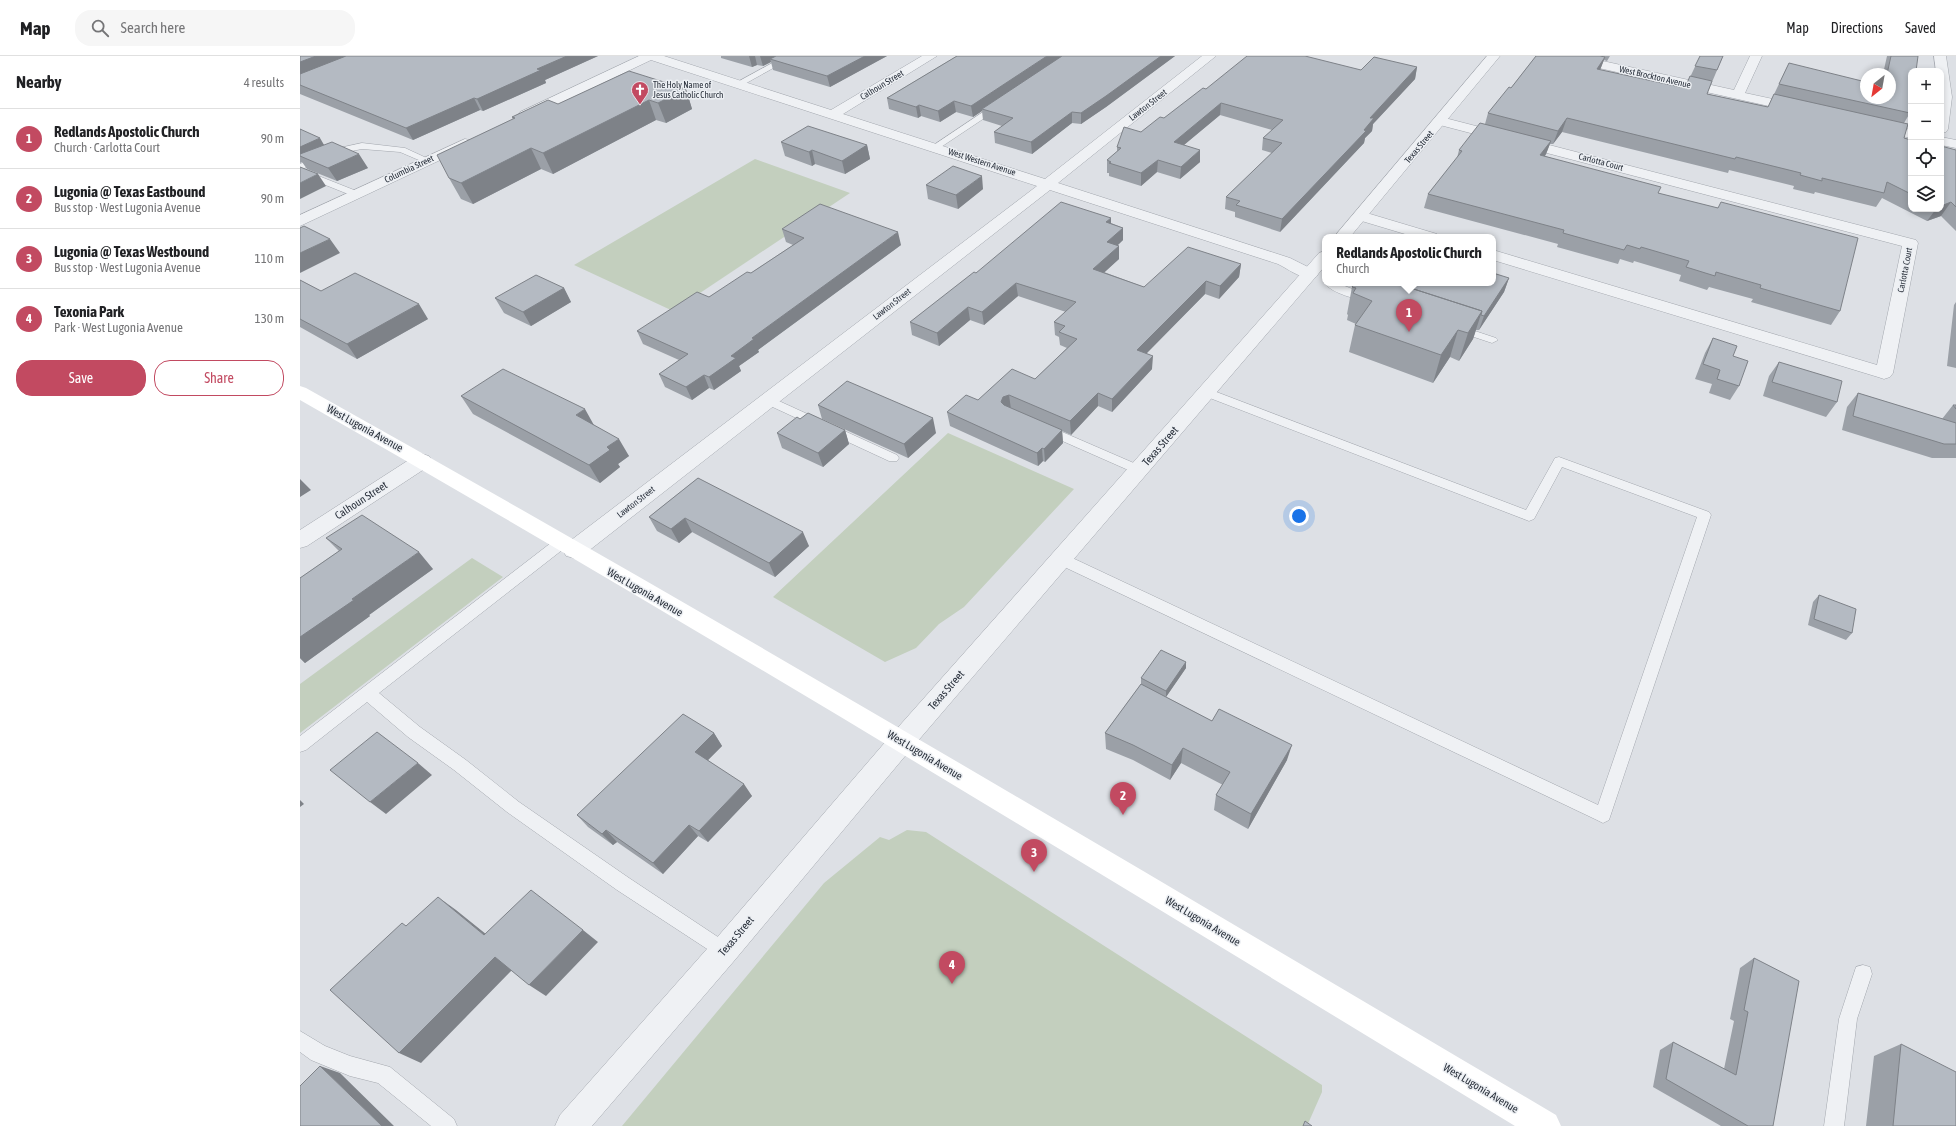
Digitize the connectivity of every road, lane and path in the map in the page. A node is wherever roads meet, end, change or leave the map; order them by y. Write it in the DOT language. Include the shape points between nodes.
graph roads {
  1 [pos="649,56"];
  2 [pos="652,56"];
  3 [pos="791,56"];
  4 [pos="931,56"];
  5 [pos="1210,56"];
  6 [pos="1494,56"];
  7 [pos="1563,56"];
  8 [pos="1756,56"];
  9 [pos="1940,56"];
  10 [pos="738,84"];
  11 [pos="1738,95"];
  12 [pos="1006,99"];
  13 [pos="1944,110"];
  14 [pos="1813,112"];
  15 [pos="833,114"];
  16 [pos="1441,121"];
  17 [pos="510,122"];
  18 [pos="1866,124"];
  19 [pos="1908,133"];
  20 [pos="477,138"];
  21 [pos="1944,142"];
  22 [pos="1956,144"];
  23 [pos="935,146"];
  24 [pos="428,161"];
  25 [pos="300,167"];
  26 [pos="300,171"];
  27 [pos="1048,184"];
  28 [pos="356,194"];
  29 [pos="1360,216"];
  30 [pos="300,220"];
  31 [pos="1345,234"];
  32 [pos="1422,234"];
  33 [pos="1496,256"];
  34 [pos="1322,265"];
  35 [pos="1318,277"];
  36 [pos="1334,286"];
  37 [pos="1378,302"];
  38 [pos="1446,325"];
  39 [pos="1492,340"];
  40 [pos="300,392"];
  41 [pos="1206,392"];
  42 [pos="768,400"];
  43 [pos="1032,424"];
  44 [pos="893,458"];
  45 [pos="422,461"];
  46 [pos="1139,470"];
  47 [pos="300,540"];
  48 [pos="568,547"];
  49 [pos="1061,559"];
  50 [pos="368,693"];
  51 [pos="902,741"];
  52 [pos="300,745"];
  53 [pos="724,950"];
  54 [pos="1863,974"];
  55 [pos="300,1041"];
  56 [pos="447,1126"];
  57 [pos="571,1126"];
  58 [pos="1545,1126"];
  59 [pos="1834,1126"];
  1 -- 17 [label="street"];
  2 -- 10 [label="street, West Western Avenue"];
  3 -- 10 [label="lane"];
  4 -- 15 [label="street, Calhoun Street"];
  5 -- 27 [label="street, Lawton Street"];
  6 -- 16 [label="street, Texas Street"];
  7 -- 11 [label="street, West Brockton Avenue"];
  8 -- 11 [label="street"];
  9 -- 13 [label="street" via="1946,97"];
  10 -- 15 [label="street, West Western Avenue"];
  11 -- 14 [label="street, West Brockton Avenue"];
  12 -- 23 [label="lane"];
  15 -- 23 [label="street, West Western Avenue"];
  16 -- 29 [label="street, Texas Street"];
  16 -- 33 [label="street, Carlotta Court" via="1910,243 1884,373"];
  18 -- 19 [label="street"];
  20 -- 24 [label="street, Columbia Street"];
  21 -- 22 [label="street"];
  23 -- 27 [label="street, West Western Avenue"];
  24 -- 25 [label="lane" via="402,150 362,146 333,152"];
  24 -- 28 [label="street, Columbia Street"];
  26 -- 28 [label="lane"];
  27 -- 35 [label="street, West Western Avenue" via="1284,261"];
  27 -- 42 [label="street, Lawton Street"];
  28 -- 30 [label="street, Columbia Street"];
  29 -- 31 [label="street, Texas Street"];
  29 -- 32 [label="street"];
  34 -- 35 [label="street, Texas Street"];
  35 -- 41 [label="street, Texas Street"];
  36 -- 37 [label="lane"];
  38 -- 39 [label="lane"];
  40 -- 45 [label="main road, West Lugonia Avenue"];
  41 -- 46 [label="street, Texas Street"];
  41 -- 49 [label="lane" via="1529,516 1559,461 1704,515 1603,815"];
  42 -- 44 [label="lane"];
  42 -- 48 [label="street, Lawton Street"];
  43 -- 46 [label="lane"];
  45 -- 47 [label="street, Calhoun Street"];
  45 -- 48 [label="main road, West Lugonia Avenue"];
  46 -- 49 [label="street, Texas Street"];
  48 -- 50 [label="lane"];
  48 -- 51 [label="main road, West Lugonia Avenue"];
  49 -- 51 [label="street, Texas Street"];
  50 -- 52 [label="lane"];
  50 -- 53 [label="lane" via="414,732 513,807 623,884"];
  51 -- 53 [label="street, Texas Street"];
  51 -- 58 [label="main road, West Lugonia Avenue"];
  53 -- 57 [label="street, Texas Street"];
  54 -- 59 [label="lane" via="1848,1019"];
  55 -- 56 [label="lane" via="318,1053 343,1064 383,1074"];
}
